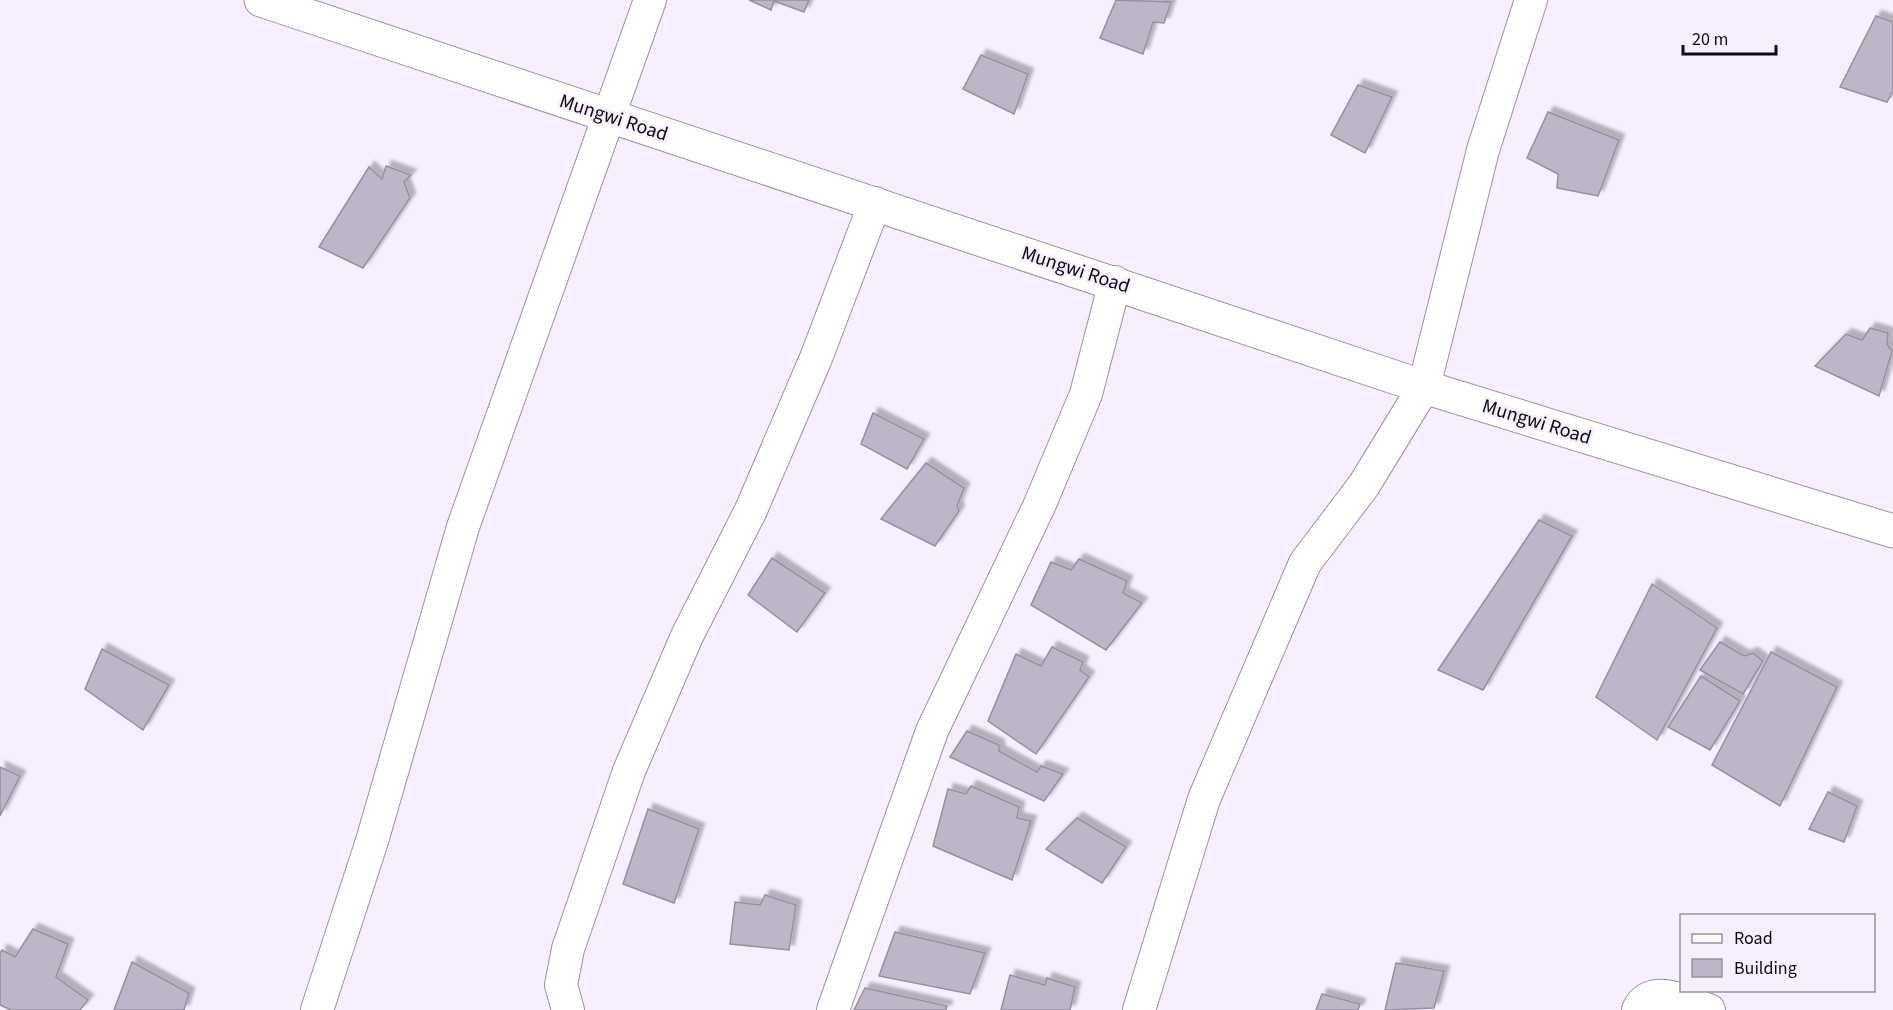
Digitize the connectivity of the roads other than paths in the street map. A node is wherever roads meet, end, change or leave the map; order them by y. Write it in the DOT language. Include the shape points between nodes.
graph roads {
  1 [pos="650,0"];
  2 [pos="1531,0"];
  3 [pos="278,3"];
  4 [pos="607,115"];
  5 [pos="875,203"];
  6 [pos="1115,282"];
  7 [pos="1424,387"];
  8 [pos="1893,531"];
  9 [pos="317,1010"];
  10 [pos="568,1010"];
  11 [pos="832,1010"];
  12 [pos="1139,1010"];
  13 [pos="1638,1010"];
  14 [pos="1709,1010"];
  1 -- 4 [label="street"];
  2 -- 7 [label="street" via="1483,150"];
  3 -- 4 [label="main road, Mungwi Road"];
  4 -- 5 [label="main road, Mungwi Road"];
  4 -- 9 [label="street" via="463,526 372,841"];
  5 -- 6 [label="main road, Mungwi Road"];
  5 -- 10 [label="street" via="816,358 751,510 687,636 629,771 568,949 561,985"];
  6 -- 7 [label="main road, Mungwi Road"];
  6 -- 11 [label="street" via="1086,394 1035,514 933,731"];
  7 -- 8 [label="main road, Mungwi Road"];
  7 -- 12 [label="street" via="1364,485 1305,563 1204,800"];
  13 -- 14 [label="street" via="1651,997 1667,995"];
}
